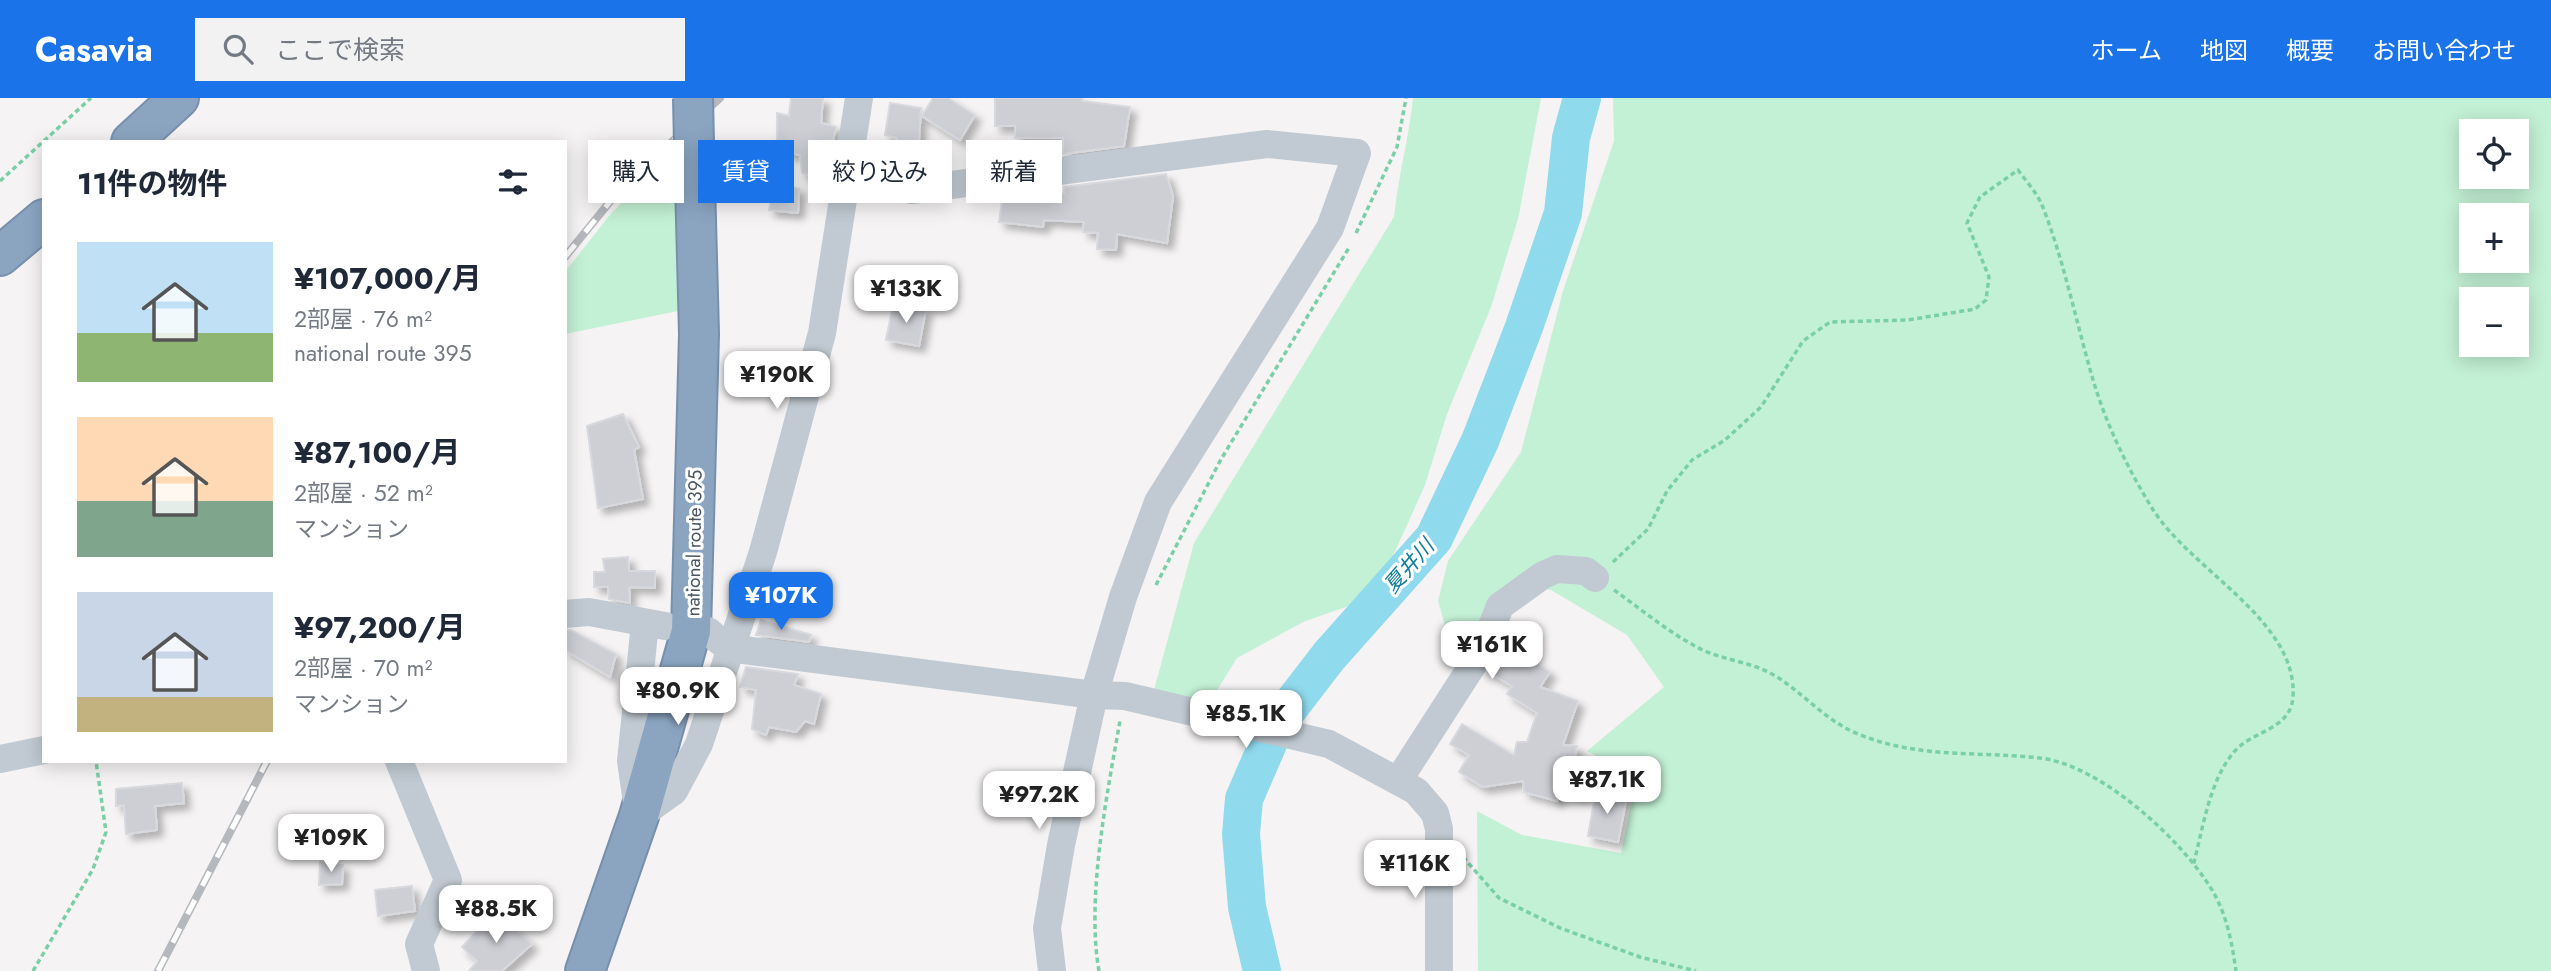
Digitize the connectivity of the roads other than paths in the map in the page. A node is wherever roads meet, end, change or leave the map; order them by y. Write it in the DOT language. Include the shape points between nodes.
graph roads {
  1 [pos="179,98"];
  2 [pos="693,98"];
  3 [pos="859,98"];
  4 [pos="133,140"];
  5 [pos="852,140"];
  6 [pos="952,185"];
  7 [pos="842,203"];
  8 [pos="42,221"];
  9 [pos="0,256"];
  10 [pos="1595,578"];
  11 [pos="567,614"];
  12 [pos="718,640"];
  13 [pos="1094,695"];
  14 [pos="42,750"];
  15 [pos="0,759"];
  16 [pos="401,763"];
  17 [pos="1389,776"];
  18 [pos="639,816"];
  19 [pos="426,971"];
  20 [pos="585,971"];
  21 [pos="1052,971"];
  22 [pos="1439,971"];
  1 -- 4 [label="highway"];
  2 -- 18 [label="highway, national route 395, bridge" via="699,334 691,631"];
  3 -- 5 [label="street"];
  6 -- 13 [label="street" via="1267,144 1357,153 1331,228 1158,502"];
  7 -- 12 [label="street" via="822,333 763,552"];
  8 -- 9 [label="highway"];
  10 -- 17 [label="street" via="1586,571 1556,569 1500,606 1483,649"];
  11 -- 18 [label="street" via="589,611 655,624 631,761"];
  12 -- 13 [label="street"];
  12 -- 18 [label="street" via="699,744 674,791"];
  13 -- 17 [label="street" via="1125,696 1329,744"];
  13 -- 21 [label="street" via="1060,845 1047,928"];
  14 -- 15 [label="street"];
  16 -- 19 [label="street" via="448,880 419,943"];
  17 -- 22 [label="street" via="1416,791 1435,813 1439,829"];
  18 -- 20 [label="highway, national route 395"];
}
